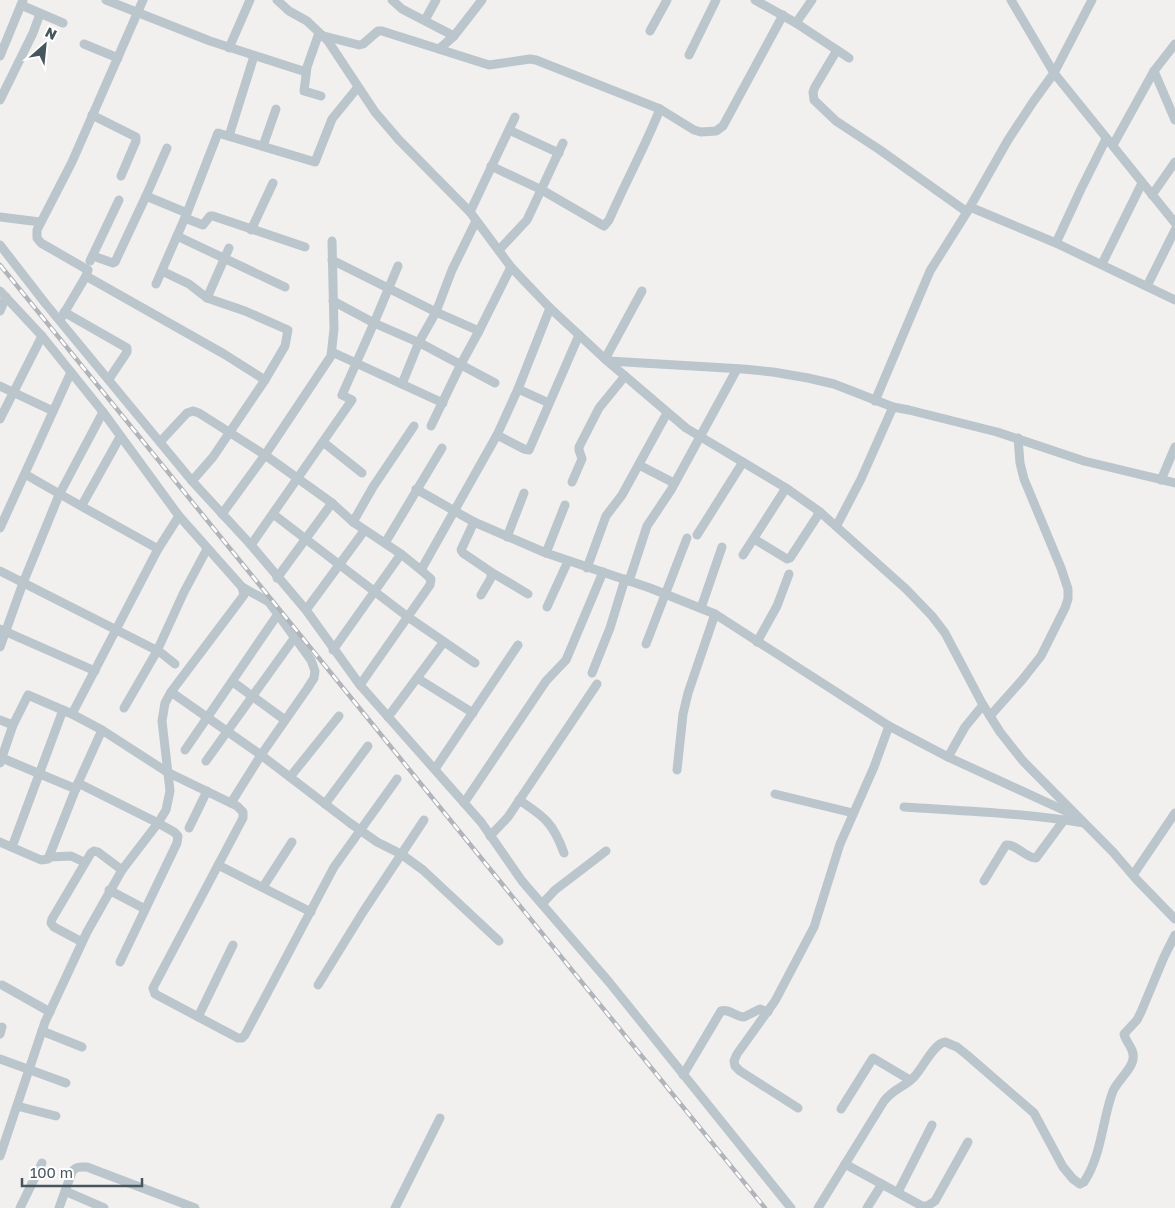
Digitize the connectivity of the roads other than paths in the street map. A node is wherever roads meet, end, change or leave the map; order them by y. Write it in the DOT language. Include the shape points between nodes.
graph roads {
  1 [pos="106,0"];
  2 [pos="143,0"];
  3 [pos="250,0"];
  4 [pos="277,0"];
  5 [pos="392,0"];
  6 [pos="436,0"];
  7 [pos="482,0"];
  8 [pos="667,0"];
  9 [pos="716,0"];
  10 [pos="755,0"];
  11 [pos="812,0"];
  12 [pos="1011,0"];
  13 [pos="1092,0"];
  14 [pos="22,3"];
  15 [pos="138,13"];
  16 [pos="40,14"];
  17 [pos="783,15"];
  18 [pos="425,20"];
  19 [pos="63,22"];
  20 [pos="796,23"];
  21 [pos="650,32"];
  22 [pos="321,34"];
  23 [pos="454,36"];
  24 [pos="84,44"];
  25 [pos="1175,44"];
  26 [pos="229,48"];
  27 [pos="439,49"];
  28 [pos="837,50"];
  29 [pos="689,55"];
  30 [pos="0,56"];
  31 [pos="254,56"];
  32 [pos="118,58"];
  33 [pos="849,58"];
  34 [pos="1154,71"];
  35 [pos="306,72"];
  36 [pos="1054,73"];
  37 [pos="358,87"];
  38 [pos="321,96"];
  39 [pos="0,100"];
  40 [pos="276,108"];
  41 [pos="660,109"];
  42 [pos="92,115"];
  43 [pos="514,117"];
  44 [pos="1175,120"];
  45 [pos="509,130"];
  46 [pos="229,136"];
  47 [pos="1110,142"];
  48 [pos="563,144"];
  49 [pos="263,146"];
  50 [pos="167,148"];
  51 [pos="559,153"];
  52 [pos="1175,162"];
  53 [pos="491,166"];
  54 [pos="121,176"];
  55 [pos="273,183"];
  56 [pos="1142,183"];
  57 [pos="542,190"];
  58 [pos="1152,195"];
  59 [pos="146,196"];
  60 [pos="119,200"];
  61 [pos="968,210"];
  62 [pos="470,212"];
  63 [pos="186,215"];
  64 [pos="0,217"];
  65 [pos="476,221"];
  66 [pos="40,222"];
  67 [pos="1175,223"];
  68 [pos="251,230"];
  69 [pos="1175,230"];
  70 [pos="177,236"];
  71 [pos="332,241"];
  72 [pos="1056,243"];
  73 [pos="0,245"];
  74 [pos="305,247"];
  75 [pos="229,248"];
  76 [pos="499,250"];
  77 [pos="93,256"];
  78 [pos="224,259"];
  79 [pos="332,260"];
  80 [pos="1102,264"];
  81 [pos="398,266"];
  82 [pos="511,267"];
  83 [pos="162,271"];
  84 [pos="87,273"];
  85 [pos="156,284"];
  86 [pos="1147,286"];
  87 [pos="285,287"];
  88 [pos="390,288"];
  89 [pos="642,291"];
  90 [pos="3,294"];
  91 [pos="207,298"];
  92 [pos="1175,300"];
  93 [pos="333,301"];
  94 [pos="550,308"];
  95 [pos="0,311"];
  96 [pos="436,312"];
  97 [pos="62,316"];
  98 [pos="374,323"];
  99 [pos="479,331"];
  100 [pos="580,335"];
  101 [pos="42,336"];
  102 [pos="419,342"];
  103 [pos="332,352"];
  104 [pos="607,360"];
  105 [pos="356,364"];
  106 [pos="461,364"];
  107 [pos="737,369"];
  108 [pos="71,372"];
  109 [pos="625,376"];
  110 [pos="109,379"];
  111 [pos="265,380"];
  112 [pos="495,383"];
  113 [pos="402,384"];
  114 [pos="0,386"];
  115 [pos="518,389"];
  116 [pos="14,392"];
  117 [pos="875,401"];
  118 [pos="443,403"];
  119 [pos="549,403"];
  120 [pos="892,407"];
  121 [pos="53,411"];
  122 [pos="102,412"];
  123 [pos="667,413"];
  124 [pos="0,420"];
  125 [pos="414,426"];
  126 [pos="431,426"];
  127 [pos="230,431"];
  128 [pos="497,435"];
  129 [pos="120,437"];
  130 [pos="699,437"];
  131 [pos="1018,438"];
  132 [pos="160,442"];
  133 [pos="323,442"];
  134 [pos="1175,446"];
  135 [pos="442,448"];
  136 [pos="265,455"];
  137 [pos="743,462"];
  138 [pos="638,465"];
  139 [pos="362,473"];
  140 [pos="25,474"];
  141 [pos="298,478"];
  142 [pos="1161,480"];
  143 [pos="192,481"];
  144 [pos="572,482"];
  145 [pos="674,483"];
  146 [pos="1175,483"];
  147 [pos="786,488"];
  148 [pos="416,489"];
  149 [pos="524,493"];
  150 [pos="59,495"];
  151 [pos="332,503"];
  152 [pos="565,504"];
  153 [pos="82,505"];
  154 [pos="453,511"];
  155 [pos="820,512"];
  156 [pos="222,514"];
  157 [pos="273,514"];
  158 [pos="179,516"];
  159 [pos="353,522"];
  160 [pos="474,522"];
  161 [pos="836,526"];
  162 [pos="0,528"];
  163 [pos="364,531"];
  164 [pos="697,535"];
  165 [pos="507,536"];
  166 [pos="687,538"];
  167 [pos="305,539"];
  168 [pos="754,539"];
  169 [pos="385,543"];
  170 [pos="251,545"];
  171 [pos="722,548"];
  172 [pos="158,549"];
  173 [pos="207,549"];
  174 [pos="546,553"];
  175 [pos="401,554"];
  176 [pos="743,555"];
  177 [pos="568,561"];
  178 [pos="339,565"];
  179 [pos="587,568"];
  180 [pos="422,570"];
  181 [pos="0,571"];
  182 [pos="491,572"];
  183 [pos="602,572"];
  184 [pos="789,574"];
  185 [pos="277,578"];
  186 [pos="627,580"];
  187 [pos="23,582"];
  188 [pos="242,587"];
  189 [pos="374,592"];
  190 [pos="528,594"];
  191 [pos="666,594"];
  192 [pos="481,595"];
  193 [pos="547,607"];
  194 [pos="700,608"];
  195 [pos="306,610"];
  196 [pos="278,614"];
  197 [pos="715,614"];
  198 [pos="408,617"];
  199 [pos="3,630"];
  200 [pos="117,630"];
  201 [pos="295,637"];
  202 [pos="758,642"];
  203 [pos="443,643"];
  204 [pos="646,644"];
  205 [pos="518,645"];
  206 [pos="0,647"];
  207 [pos="333,650"];
  208 [pos="157,651"];
  209 [pos="475,663"];
  210 [pos="175,664"];
  211 [pos="95,671"];
  212 [pos="592,673"];
  213 [pos="417,678"];
  214 [pos="233,682"];
  215 [pos="597,684"];
  216 [pos="360,685"];
  217 [pos="171,692"];
  218 [pos="252,696"];
  219 [pos="983,705"];
  220 [pos="124,708"];
  221 [pos="63,710"];
  222 [pos="473,713"];
  223 [pos="72,714"];
  224 [pos="339,716"];
  225 [pos="990,716"];
  226 [pos="388,717"];
  227 [pos="208,718"];
  228 [pos="0,720"];
  229 [pos="285,720"];
  230 [pos="13,725"];
  231 [pos="889,726"];
  232 [pos="102,730"];
  233 [pos="227,732"];
  234 [pos="368,746"];
  235 [pos="185,750"];
  236 [pos="261,755"];
  237 [pos="948,757"];
  238 [pos="1,761"];
  239 [pos="206,762"];
  240 [pos="435,769"];
  241 [pos="677,770"];
  242 [pos="167,772"];
  243 [pos="39,774"];
  244 [pos="290,777"];
  245 [pos="397,779"];
  246 [pos="77,786"];
  247 [pos="207,791"];
  248 [pos="775,794"];
  249 [pos="519,800"];
  250 [pos="231,803"];
  251 [pos="464,803"];
  252 [pos="325,804"];
  253 [pos="904,807"];
  254 [pos="853,813"];
  255 [pos="1175,813"];
  256 [pos="1077,816"];
  257 [pos="424,820"];
  258 [pos="1064,820"];
  259 [pos="158,823"];
  260 [pos="1084,823"];
  261 [pos="189,828"];
  262 [pos="359,830"];
  263 [pos="490,836"];
  264 [pos="0,842"];
  265 [pos="292,842"];
  266 [pos="12,847"];
  267 [pos="606,851"];
  268 [pos="564,853"];
  269 [pos="401,854"];
  270 [pos="50,857"];
  271 [pos="84,862"];
  272 [pos="218,865"];
  273 [pos="122,870"];
  274 [pos="1133,875"];
  275 [pos="984,881"];
  276 [pos="263,886"];
  277 [pos="109,890"];
  278 [pos="542,904"];
  279 [pos="146,909"];
  280 [pos="311,912"];
  281 [pos="1175,919"];
  282 [pos="1175,935"];
  283 [pos="499,941"];
  284 [pos="82,942"];
  285 [pos="233,945"];
  286 [pos="120,962"];
  287 [pos="2,985"];
  288 [pos="318,985"];
  289 [pos="50,1012"];
  290 [pos="768,1012"];
  291 [pos="198,1017"];
  292 [pos="42,1030"];
  293 [pos="82,1047"];
  294 [pos="0,1059"];
  295 [pos="29,1070"];
  296 [pos="683,1075"];
  297 [pos="910,1080"];
  298 [pos="66,1083"];
  299 [pos="17,1106"];
  300 [pos="798,1108"];
  301 [pos="841,1109"];
  302 [pos="56,1116"];
  303 [pos="440,1118"];
  304 [pos="932,1125"];
  305 [pos="968,1142"];
  306 [pos="1,1151"];
  307 [pos="42,1162"];
  308 [pos="845,1164"];
  309 [pos="882,1184"];
  310 [pos="65,1191"];
  311 [pos="898,1192"];
  312 [pos="923,1207"];
  313 [pos="20,1208"];
  314 [pos="59,1208"];
  315 [pos="104,1208"];
  316 [pos="195,1208"];
  317 [pos="395,1208"];
  318 [pos="790,1208"];
  319 [pos="818,1208"];
  320 [pos="867,1208"];
  1 -- 15 [label="street"];
  2 -- 15 [label="street"];
  3 -- 26 [label="street"];
  4 -- 22 [label="street"];
  5 -- 18 [label="street" via="402,9"];
  6 -- 18 [label="street"];
  7 -- 23 [label="street"];
  8 -- 21 [label="street"];
  9 -- 29 [label="street"];
  10 -- 17 [label="street"];
  11 -- 20 [label="street"];
  12 -- 36 [label="street"];
  13 -- 36 [label="street"];
  14 -- 16 [label="street"];
  14 -- 30 [label="street"];
  15 -- 26 [label="street"];
  15 -- 32 [label="street"];
  16 -- 19 [label="street"];
  16 -- 39 [label="street"];
  17 -- 20 [label="street"];
  17 -- 41 [label="street" via="723,126 716,131 701,132"];
  18 -- 23 [label="street"];
  20 -- 28 [label="street"];
  22 -- 27 [label="street" via="359,45 382,31"];
  22 -- 35 [label="street"];
  22 -- 37 [label="street"];
  23 -- 27 [label="street"];
  24 -- 32 [label="street"];
  25 -- 34 [label="street"];
  26 -- 31 [label="street"];
  27 -- 41 [label="street" via="489,65 536,60"];
  28 -- 33 [label="street"];
  28 -- 61 [label="street" via="814,87 814,100 836,121"];
  31 -- 35 [label="street"];
  31 -- 46 [label="street"];
  32 -- 42 [label="street"];
  34 -- 44 [label="street"];
  34 -- 47 [label="street"];
  35 -- 38 [label="street" via="304,91"];
  36 -- 47 [label="street"];
  36 -- 61 [label="street" via="1008,140"];
  37 -- 49 [label="street" via="332,119 315,162"];
  37 -- 62 [label="street" via="399,140"];
  40 -- 49 [label="street"];
  41 -- 57 [label="street" via="606,225"];
  42 -- 54 [label="street" via="136,137"];
  42 -- 66 [label="street" via="72,162"];
  43 -- 45 [label="street"];
  45 -- 51 [label="street"];
  45 -- 53 [label="street"];
  46 -- 49 [label="street"];
  46 -- 63 [label="street" via="218,133"];
  47 -- 56 [label="street"];
  47 -- 72 [label="street" via="1081,189"];
  48 -- 51 [label="street"];
  50 -- 59 [label="street"];
  51 -- 57 [label="street"];
  52 -- 58 [label="street"];
  53 -- 57 [label="street"];
  53 -- 62 [label="street"];
  55 -- 68 [label="street"];
  56 -- 58 [label="street"];
  56 -- 80 [label="street"];
  57 -- 76 [label="street" via="527,220"];
  58 -- 67 [label="street"];
  59 -- 63 [label="street"];
  59 -- 77 [label="street" via="115,262"];
  60 -- 77 [label="street"];
  61 -- 72 [label="street"];
  61 -- 117 [label="street" via="930,271"];
  62 -- 65 [label="street"];
  63 -- 68 [label="street" via="203,225 213,216"];
  63 -- 70 [label="street"];
  64 -- 66 [label="street"];
  65 -- 76 [label="street"];
  65 -- 96 [label="street"];
  66 -- 84 [label="street" via="36,234 41,243"];
  68 -- 74 [label="street"];
  69 -- 86 [label="street"];
  70 -- 78 [label="street"];
  70 -- 83 [label="street"];
  71 -- 79 [label="street"];
  72 -- 80 [label="street"];
  73 -- 97 [label="street"];
  75 -- 78 [label="street"];
  76 -- 82 [label="street"];
  77 -- 84 [label="street"];
  78 -- 87 [label="street"];
  78 -- 91 [label="street"];
  79 -- 88 [label="street"];
  79 -- 93 [label="street"];
  80 -- 86 [label="street"];
  81 -- 88 [label="street"];
  82 -- 94 [label="street"];
  82 -- 99 [label="street"];
  83 -- 85 [label="street"];
  83 -- 91 [label="street" via="189,284"];
  84 -- 97 [label="street"];
  84 -- 111 [label="street"];
  86 -- 92 [label="street"];
  88 -- 96 [label="street"];
  88 -- 98 [label="street"];
  89 -- 104 [label="street"];
  90 -- 95 [label="street"];
  90 -- 101 [label="street"];
  91 -- 111 [label="street" via="288,330 286,346"];
  93 -- 98 [label="street"];
  93 -- 103 [label="street"];
  94 -- 100 [label="street"];
  94 -- 115 [label="street"];
  96 -- 99 [label="street"];
  96 -- 102 [label="street"];
  97 -- 110 [label="street"];
  97 -- 110 [label="street" via="127,348"];
  98 -- 102 [label="street"];
  98 -- 105 [label="street"];
  99 -- 106 [label="street"];
  100 -- 104 [label="street"];
  100 -- 119 [label="street"];
  101 -- 108 [label="street"];
  101 -- 116 [label="street"];
  102 -- 106 [label="street"];
  102 -- 113 [label="street"];
  103 -- 105 [label="street"];
  103 -- 136 [label="street"];
  104 -- 107 [label="street"];
  104 -- 109 [label="street"];
  105 -- 113 [label="street"];
  105 -- 133 [label="street" via="342,395 352,400"];
  106 -- 112 [label="street"];
  106 -- 118 [label="street"];
  107 -- 117 [label="street" via="826,382"];
  107 -- 130 [label="street"];
  108 -- 121 [label="street"];
  108 -- 122 [label="street"];
  109 -- 123 [label="street"];
  109 -- 144 [label="street" via="599,408 583,438 578,448 582,459"];
  110 -- 132 [label="street"];
  111 -- 127 [label="street"];
  113 -- 118 [label="street"];
  114 -- 116 [label="street"];
  115 -- 119 [label="street"];
  115 -- 128 [label="street"];
  116 -- 121 [label="street"];
  116 -- 124 [label="street"];
  117 -- 120 [label="street"];
  118 -- 126 [label="street"];
  119 -- 128 [label="street" via="528,450"];
  120 -- 131 [label="street"];
  120 -- 161 [label="street"];
  121 -- 140 [label="street"];
  122 -- 129 [label="street"];
  122 -- 150 [label="street"];
  123 -- 130 [label="street"];
  123 -- 138 [label="street"];
  125 -- 159 [label="street"];
  127 -- 132 [label="street" via="193,410"];
  127 -- 136 [label="street"];
  127 -- 143 [label="street"];
  128 -- 154 [label="street"];
  129 -- 153 [label="street"];
  129 -- 158 [label="street"];
  130 -- 137 [label="street"];
  130 -- 145 [label="street"];
  131 -- 142 [label="street" via="1084,461"];
  131 -- 225 [label="street" via="1024,479 1062,568 1068,598 1041,656"];
  132 -- 143 [label="street"];
  133 -- 139 [label="street"];
  133 -- 141 [label="street"];
  134 -- 142 [label="street"];
  135 -- 148 [label="street"];
  136 -- 141 [label="street"];
  136 -- 156 [label="street"];
  137 -- 147 [label="street"];
  137 -- 164 [label="street"];
  138 -- 145 [label="street"];
  138 -- 179 [label="street" via="606,516"];
  140 -- 150 [label="street"];
  140 -- 162 [label="street"];
  141 -- 151 [label="street"];
  141 -- 157 [label="street"];
  142 -- 146 [label="street"];
  143 -- 156 [label="street"];
  145 -- 186 [label="street" via="648,526"];
  147 -- 155 [label="street"];
  147 -- 168 [label="street"];
  148 -- 154 [label="street"];
  148 -- 169 [label="street"];
  149 -- 165 [label="street"];
  150 -- 153 [label="street"];
  150 -- 187 [label="street"];
  151 -- 159 [label="street"];
  151 -- 167 [label="street"];
  152 -- 174 [label="street"];
  153 -- 172 [label="street"];
  154 -- 160 [label="street"];
  154 -- 180 [label="street"];
  155 -- 161 [label="street"];
  155 -- 168 [label="street" via="790,558"];
  156 -- 170 [label="street"];
  157 -- 167 [label="street"];
  157 -- 170 [label="street"];
  158 -- 172 [label="street"];
  158 -- 173 [label="street"];
  159 -- 163 [label="street"];
  160 -- 165 [label="street"];
  160 -- 182 [label="street" via="461,550"];
  161 -- 219 [label="street" via="932,616 955,650"];
  163 -- 169 [label="street"];
  163 -- 178 [label="street"];
  165 -- 174 [label="street"];
  166 -- 191 [label="street"];
  167 -- 178 [label="street"];
  167 -- 185 [label="street"];
  168 -- 176 [label="street"];
  169 -- 175 [label="street"];
  170 -- 185 [label="street"];
  171 -- 194 [label="street"];
  172 -- 200 [label="street"];
  173 -- 188 [label="street"];
  173 -- 208 [label="street"];
  174 -- 177 [label="street"];
  175 -- 180 [label="street"];
  175 -- 189 [label="street"];
  177 -- 179 [label="street"];
  177 -- 193 [label="street"];
  178 -- 189 [label="street"];
  178 -- 195 [label="street"];
  179 -- 183 [label="street"];
  180 -- 198 [label="street" via="432,582"];
  181 -- 187 [label="street"];
  182 -- 190 [label="street"];
  182 -- 192 [label="street"];
  183 -- 186 [label="street"];
  183 -- 251 [label="street" via="566,660 546,681"];
  184 -- 202 [label="street"];
  185 -- 195 [label="street"];
  186 -- 191 [label="street"];
  186 -- 212 [label="street"];
  187 -- 199 [label="street"];
  187 -- 200 [label="street"];
  188 -- 196 [label="street" via="269,602"];
  188 -- 217 [label="street" via="242,599"];
  189 -- 198 [label="street"];
  189 -- 207 [label="street"];
  191 -- 194 [label="street"];
  191 -- 204 [label="street"];
  194 -- 197 [label="street"];
  195 -- 207 [label="street"];
  196 -- 201 [label="street"];
  196 -- 214 [label="street"];
  197 -- 202 [label="street"];
  197 -- 241 [label="street" via="688,693"];
  198 -- 203 [label="street"];
  198 -- 216 [label="street"];
  199 -- 206 [label="street"];
  199 -- 211 [label="street"];
  200 -- 208 [label="street"];
  200 -- 211 [label="street"];
  201 -- 218 [label="street"];
  201 -- 229 [label="street" via="315,671 311,683"];
  202 -- 231 [label="street"];
  203 -- 209 [label="street"];
  203 -- 213 [label="street"];
  205 -- 222 [label="street"];
  207 -- 216 [label="street"];
  208 -- 210 [label="street"];
  208 -- 220 [label="street"];
  211 -- 223 [label="street"];
  213 -- 222 [label="street"];
  213 -- 226 [label="street"];
  214 -- 218 [label="street"];
  214 -- 227 [label="street"];
  215 -- 249 [label="street"];
  216 -- 226 [label="street"];
  217 -- 227 [label="street"];
  217 -- 242 [label="street" via="162,721"];
  218 -- 229 [label="street"];
  218 -- 233 [label="street"];
  219 -- 225 [label="street"];
  219 -- 237 [label="street" via="965,727"];
  221 -- 223 [label="street"];
  221 -- 230 [label="street" via="28,695"];
  221 -- 243 [label="street"];
  222 -- 240 [label="street"];
  223 -- 232 [label="street"];
  224 -- 244 [label="street"];
  225 -- 256 [label="street" via="1023,761"];
  226 -- 240 [label="street"];
  227 -- 233 [label="street"];
  227 -- 235 [label="street"];
  228 -- 230 [label="street"];
  229 -- 236 [label="street"];
  230 -- 238 [label="street"];
  231 -- 237 [label="street"];
  231 -- 254 [label="street"];
  232 -- 242 [label="street"];
  232 -- 246 [label="street"];
  233 -- 236 [label="street"];
  233 -- 239 [label="street"];
  234 -- 252 [label="street"];
  236 -- 244 [label="street"];
  236 -- 250 [label="street"];
  237 -- 256 [label="street"];
  238 -- 243 [label="street"];
  240 -- 251 [label="street"];
  242 -- 247 [label="street"];
  242 -- 259 [label="street" via="169,799"];
  243 -- 246 [label="street"];
  243 -- 266 [label="street"];
  244 -- 252 [label="street"];
  245 -- 262 [label="street"];
  246 -- 259 [label="street"];
  246 -- 270 [label="street"];
  247 -- 250 [label="street"];
  247 -- 261 [label="street"];
  248 -- 254 [label="street"];
  249 -- 263 [label="street"];
  249 -- 268 [label="street" via="550,824"];
  250 -- 272 [label="street" via="242,810 243,818"];
  251 -- 263 [label="street"];
  252 -- 262 [label="street"];
  253 -- 258 [label="street"];
  254 -- 290 [label="street" via="814,926"];
  255 -- 274 [label="street"];
  256 -- 260 [label="street"];
  257 -- 269 [label="street"];
  258 -- 260 [label="street"];
  258 -- 275 [label="street" via="1036,858 1006,845"];
  259 -- 273 [label="street"];
  259 -- 279 [label="street" via="178,836"];
  260 -- 274 [label="street"];
  262 -- 269 [label="street"];
  262 -- 280 [label="street" via="341,855"];
  263 -- 278 [label="street"];
  264 -- 266 [label="street"];
  265 -- 276 [label="street"];
  266 -- 270 [label="street" via="41,860"];
  267 -- 278 [label="street"];
  269 -- 283 [label="street" via="436,881"];
  269 -- 288 [label="street"];
  270 -- 271 [label="street" via="71,856"];
  271 -- 273 [label="street" via="94,851"];
  271 -- 284 [label="street" via="52,919 54,927"];
  272 -- 276 [label="street"];
  272 -- 291 [label="street" via="153,988 154,994"];
  273 -- 277 [label="street"];
  274 -- 281 [label="street"];
  276 -- 280 [label="street"];
  277 -- 279 [label="street"];
  277 -- 284 [label="street"];
  278 -- 296 [label="street"];
  279 -- 286 [label="street"];
  280 -- 291 [label="street" via="242,1038"];
  282 -- 297 [label="street" via="1141,1012 1124,1034 1133,1051 1133,1061 1114,1089 1100,1143 1084,1182 1076,1182 1063,1167 1034,1113 957,1047 941,1043"];
  284 -- 289 [label="street"];
  285 -- 291 [label="street"];
  287 -- 289 [label="street"];
  289 -- 292 [label="street"];
  290 -- 296 [label="street" via="760,1009 744,1017 721,1011"];
  290 -- 300 [label="street" via="736,1054 735,1066"];
  292 -- 293 [label="street"];
  292 -- 295 [label="street"];
  294 -- 295 [label="street"];
  295 -- 298 [label="street"];
  295 -- 299 [label="street"];
  296 -- 318 [label="street"];
  297 -- 301 [label="street" via="873,1058"];
  297 -- 308 [label="street" via="891,1092"];
  299 -- 302 [label="street"];
  299 -- 306 [label="street"];
  303 -- 317 [label="street"];
  304 -- 311 [label="street"];
  305 -- 312 [label="street" via="935,1201"];
  307 -- 313 [label="street"];
  308 -- 309 [label="street"];
  308 -- 319 [label="street"];
  309 -- 311 [label="street"];
  309 -- 320 [label="street"];
  310 -- 314 [label="street"];
  310 -- 315 [label="street"];
  310 -- 316 [label="street" via="75,1168 87,1167"];
  311 -- 312 [label="street"];
}
